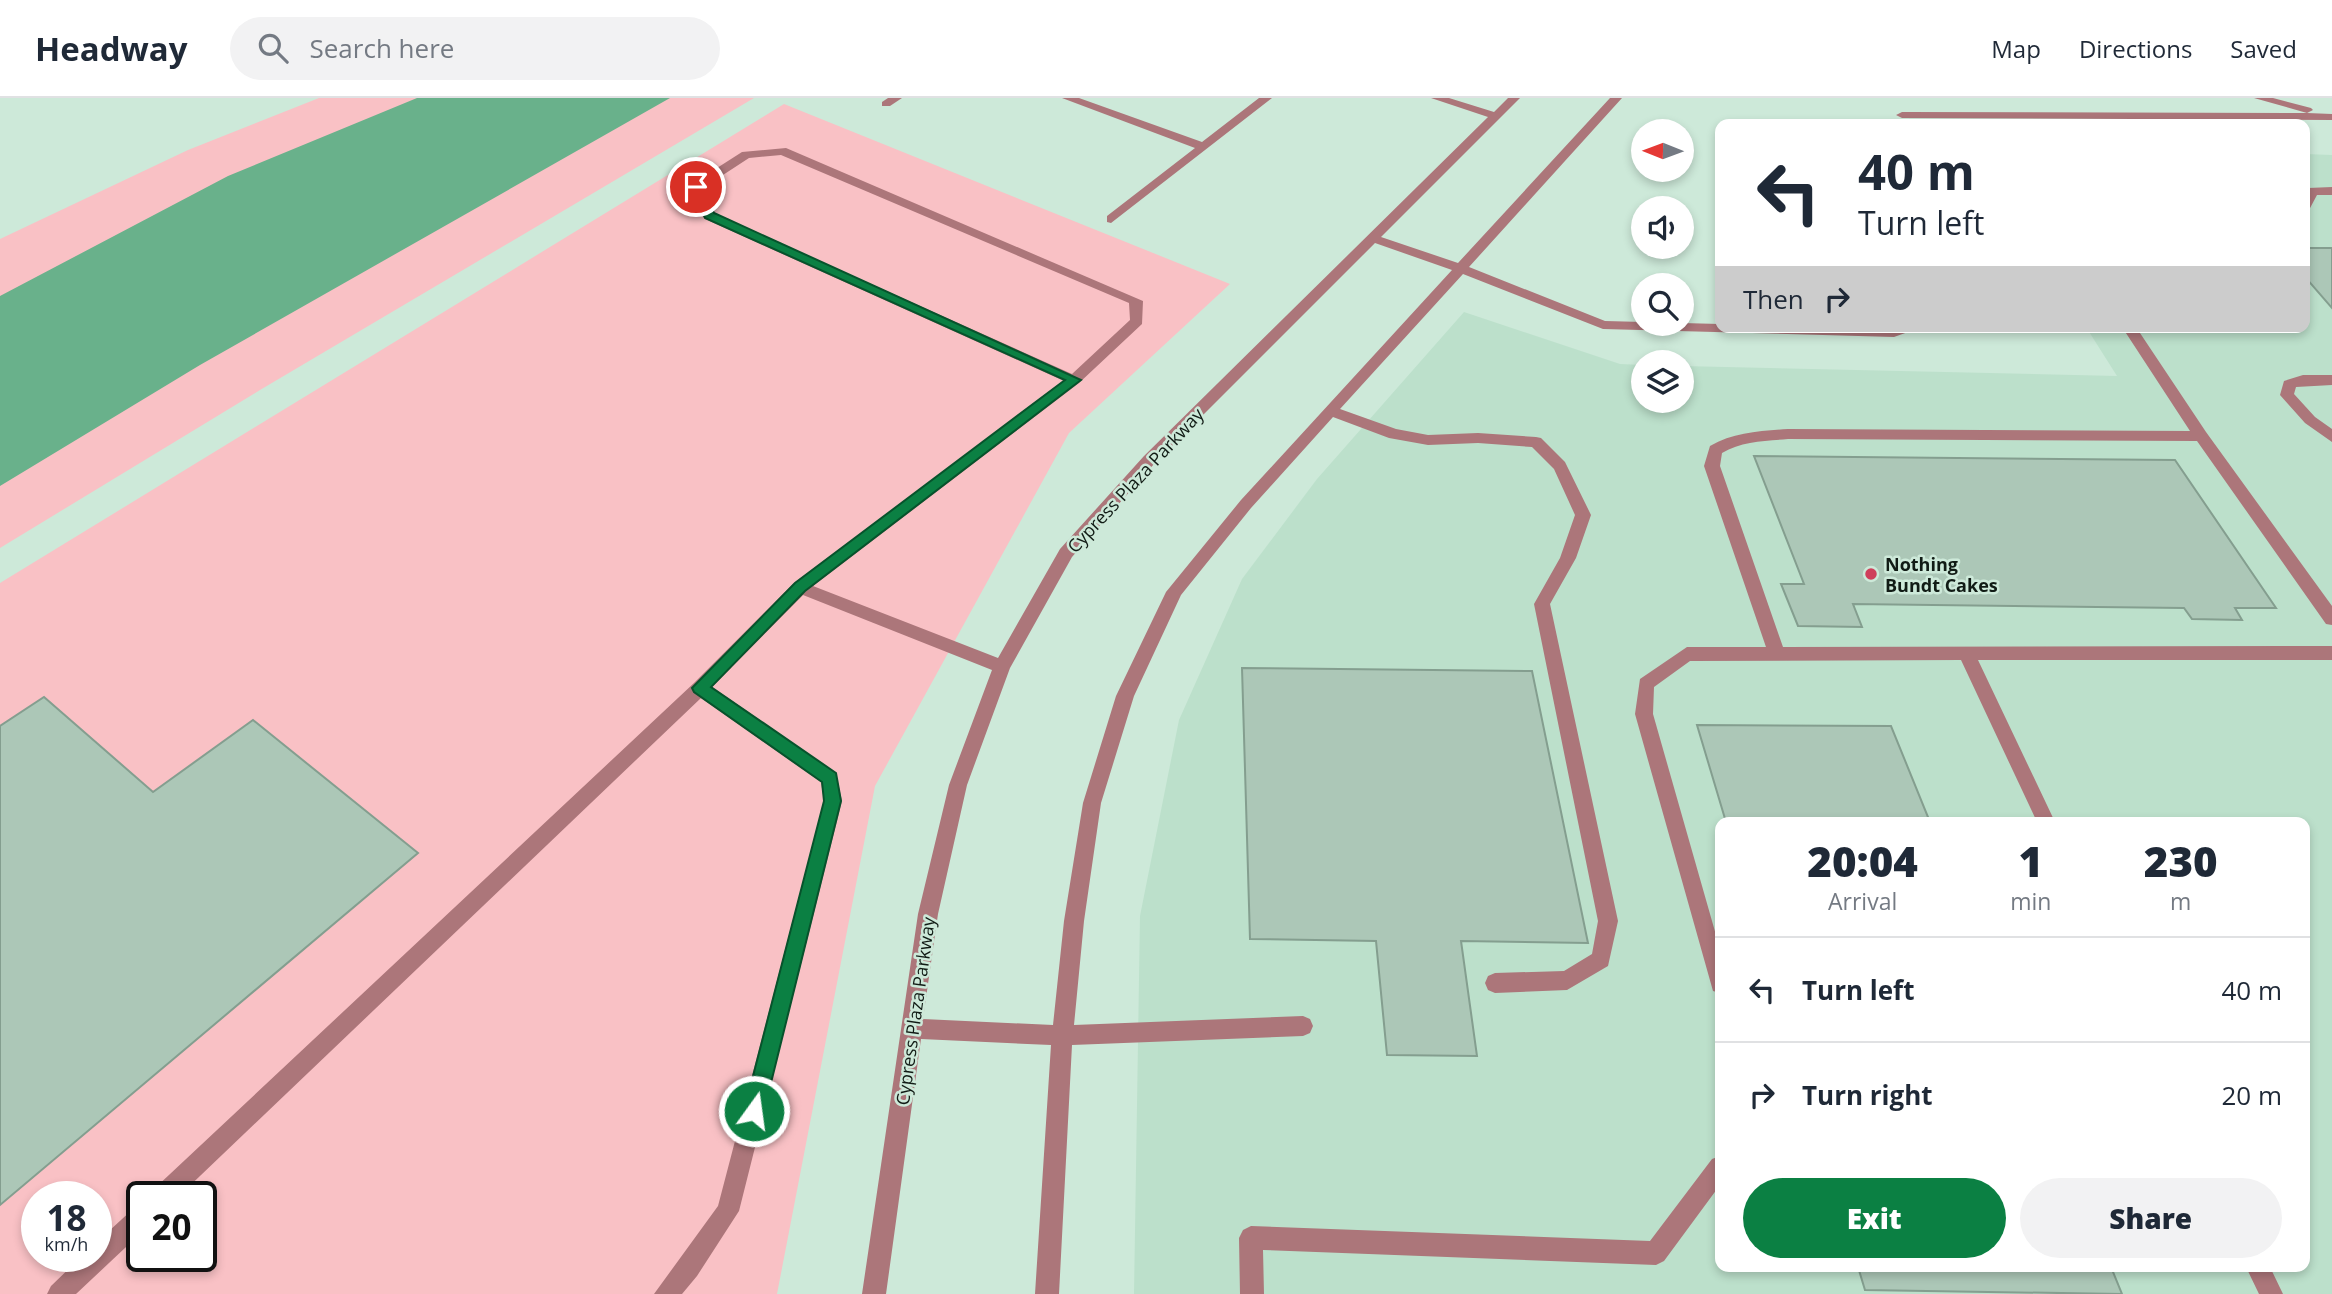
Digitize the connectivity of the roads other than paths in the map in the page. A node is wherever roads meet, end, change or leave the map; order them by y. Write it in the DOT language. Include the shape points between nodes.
graph roads {
  1 [pos="1068,98"];
  2 [pos="1266,98"];
  3 [pos="1437,98"];
  4 [pos="1514,98"];
  5 [pos="1616,98"];
  6 [pos="1911,98"];
  7 [pos="2260,98"];
  8 [pos="1496,116"];
  9 [pos="2332,116"];
  10 [pos="1899,119"];
  11 [pos="2006,119"];
  12 [pos="1203,147"];
  13 [pos="2332,191"];
  14 [pos="2310,196"];
  15 [pos="1111,219"];
  16 [pos="1373,239"];
  17 [pos="1460,268"];
  18 [pos="1715,327"];
  19 [pos="2133,333"];
  20 [pos="1074,380"];
  21 [pos="2332,380"];
  22 [pos="1330,411"];
  23 [pos="2201,436"];
  24 [pos="2332,437"];
  25 [pos="800,587"];
  26 [pos="2332,619"];
  27 [pos="1966,653"];
  28 [pos="2332,653"];
  29 [pos="1777,654"];
  30 [pos="1002,667"];
  31 [pos="700,688"];
  32 [pos="2044,817"];
  33 [pos="1715,966"];
  34 [pos="1494,983"];
  35 [pos="1303,1026"];
  36 [pos="912,1029"];
  37 [pos="1062,1035"];
  38 [pos="1715,1174"];
  39 [pos="179,1181"];
  40 [pos="126,1231"];
  41 [pos="2260,1272"];
  42 [pos="59,1294"];
  43 [pos="666,1294"];
  44 [pos="874,1294"];
  45 [pos="1047,1294"];
  46 [pos="1252,1294"];
  47 [pos="2271,1294"];
  1 -- 12 [label="street"];
  2 -- 12 [label="street"];
  3 -- 8 [label="street"];
  4 -- 8 [label="street, Cypress Plaza Parkway"];
  5 -- 17 [label="street"];
  6 -- 10 [label="street"];
  7 -- 9 [label="street"];
  8 -- 16 [label="street, Cypress Plaza Parkway"];
  9 -- 11 [label="street"];
  12 -- 15 [label="street"];
  13 -- 14 [label="street" via="2312,191"];
  16 -- 17 [label="street"];
  16 -- 30 [label="street, Cypress Plaza Parkway" via="1149,460 1066,553"];
  17 -- 18 [label="street" via="1603,326"];
  17 -- 22 [label="street"];
  19 -- 23 [label="street"];
  20 -- 20 [label="street" via="1137,321 1136,301 782,150 746,155 696,187 709,216"];
  20 -- 25 [label="street"];
  21 -- 24 [label="street" via="2289,383 2287,395"];
  22 -- 34 [label="street" via="1394,434 1428,440 1536,442 1560,466 1583,515 1569,558 1542,604 1608,921 1601,959 1567,980"];
  22 -- 37 [label="street" via="1174,592 1125,696 1093,803"];
  23 -- 26 [label="street"];
  23 -- 29 [label="street" via="1788,433 1727,443 1715,450 1712,466"];
  25 -- 30 [label="street"];
  25 -- 31 [label="street"];
  27 -- 28 [label="street"];
  27 -- 29 [label="street"];
  27 -- 32 [label="street"];
  29 -- 33 [label="street" via="1687,653 1646,684 1644,714"];
  30 -- 36 [label="street, Cypress Plaza Parkway" via="958,785 929,914"];
  31 -- 39 [label="street"];
  31 -- 43 [label="street" via="830,778 833,801 729,1211"];
  35 -- 37 [label="street"];
  36 -- 37 [label="street"];
  36 -- 44 [label="street, Cypress Plaza Parkway"];
  37 -- 45 [label="street"];
  38 -- 46 [label="street" via="1656,1253 1251,1238"];
  40 -- 42 [label="street"];
  41 -- 47 [label="street"];
}
